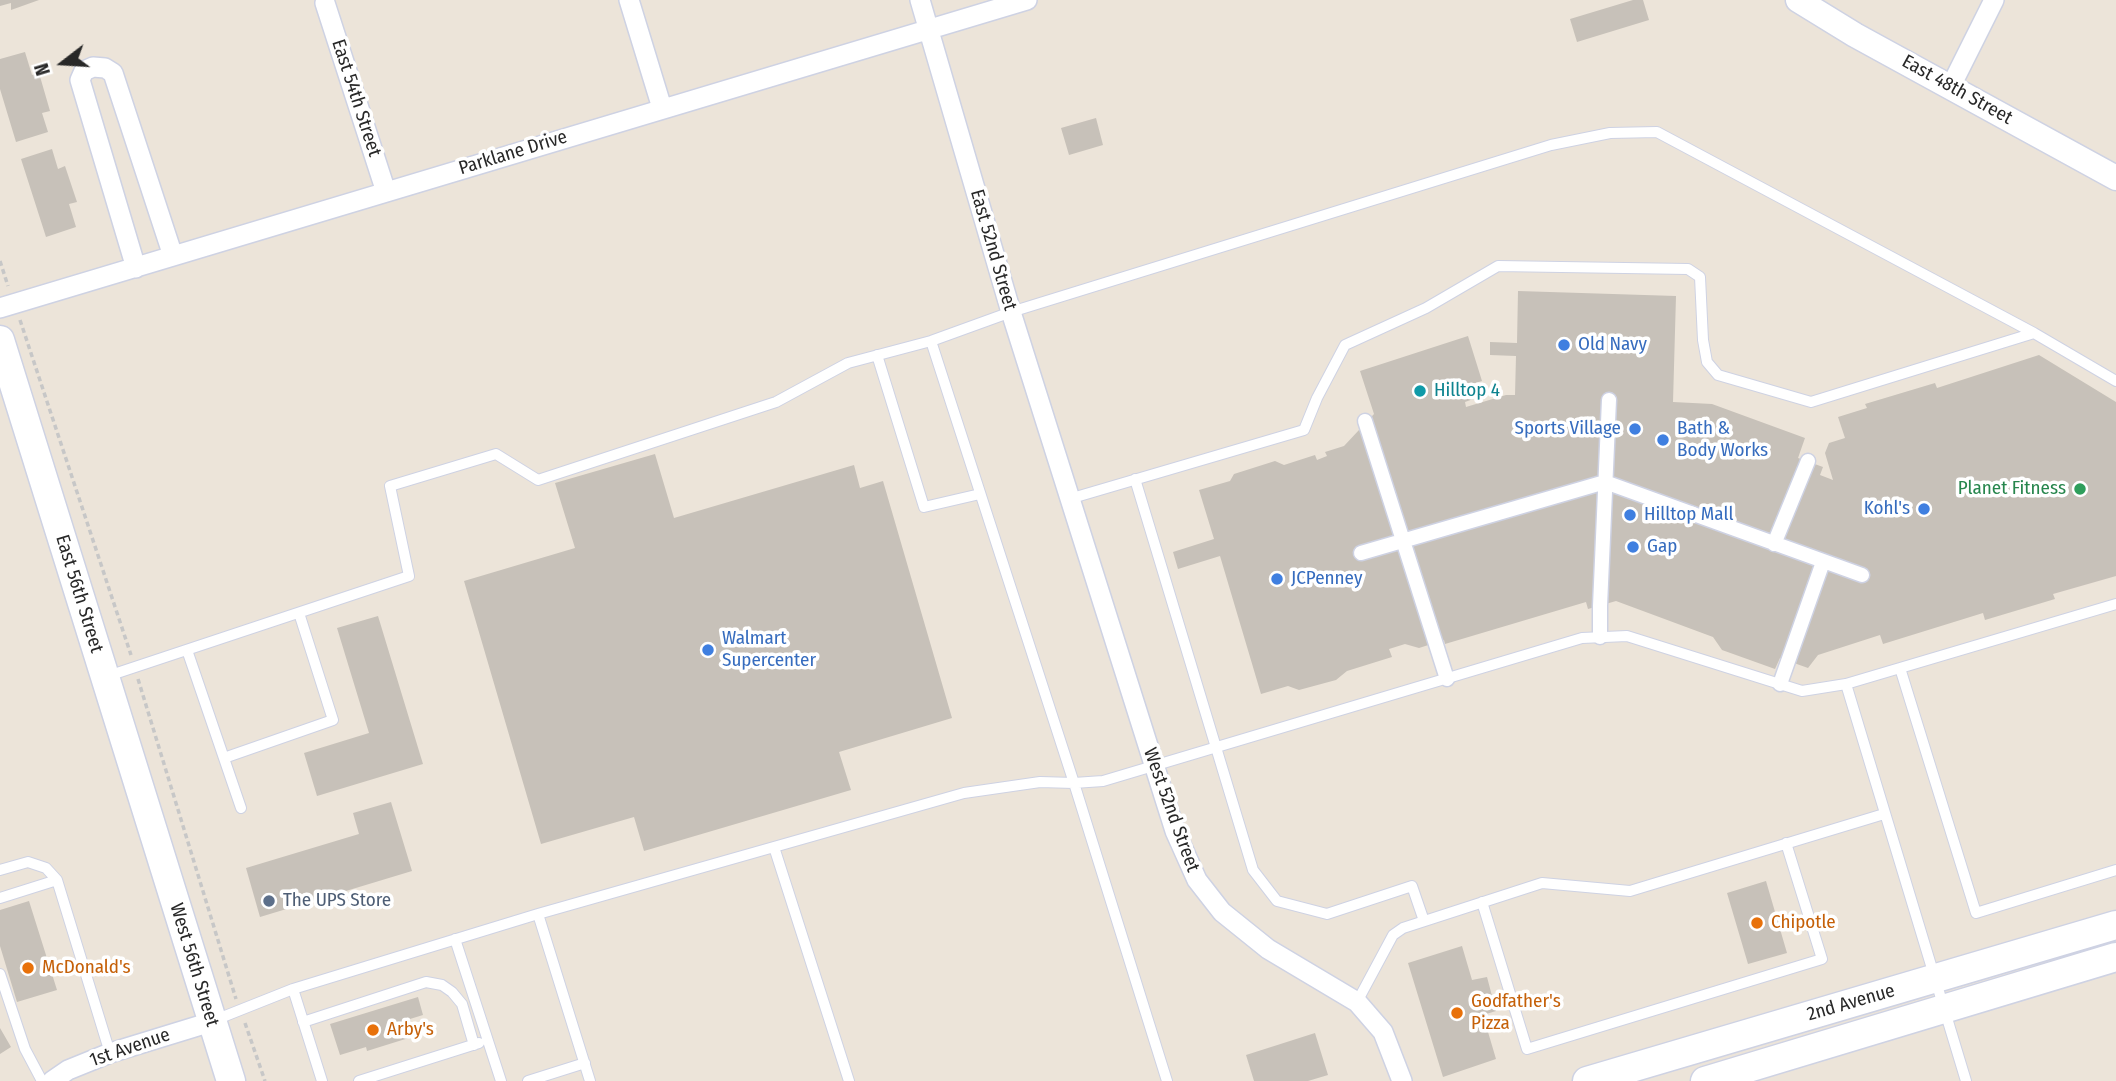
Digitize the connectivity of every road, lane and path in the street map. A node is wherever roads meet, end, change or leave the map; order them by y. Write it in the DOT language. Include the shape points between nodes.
graph roads {
  1 [pos="629,0"];
  2 [pos="920,0"];
  3 [pos="1027,0"];
  4 [pos="1798,0"];
  5 [pos="1994,0"];
  6 [pos="325,3"];
  7 [pos="929,30"];
  8 [pos="1951,86"];
  9 [pos="662,108"];
  10 [pos="2116,178"];
  11 [pos="386,192"];
  12 [pos="173,256"];
  13 [pos="136,268"];
  14 [pos="0,308"];
  15 [pos="1011,312"];
  16 [pos="2034,333"];
  17 [pos="0,340"];
  18 [pos="931,341"];
  19 [pos="877,355"];
  20 [pos="2116,382"];
  21 [pos="1609,400"];
  22 [pos="1364,421"];
  23 [pos="1808,461"];
  24 [pos="1135,480"];
  25 [pos="1605,482"];
  26 [pos="980,494"];
  27 [pos="1069,499"];
  28 [pos="1404,541"];
  29 [pos="1774,544"];
  30 [pos="1361,553"];
  31 [pos="1823,562"];
  32 [pos="1862,575"];
  33 [pos="2116,604"];
  34 [pos="299,613"];
  35 [pos="1601,637"];
  36 [pos="187,650"];
  37 [pos="1900,668"];
  38 [pos="105,677"];
  39 [pos="1447,679"];
  40 [pos="1780,684"];
  41 [pos="1846,684"];
  42 [pos="1215,748"];
  43 [pos="224,758"];
  44 [pos="1154,766"];
  45 [pos="1074,783"];
  46 [pos="241,808"];
  47 [pos="1884,814"];
  48 [pos="1786,843"];
  49 [pos="774,847"];
  50 [pos="159,848"];
  51 [pos="0,870"];
  52 [pos="2116,870"];
  53 [pos="57,880"];
  54 [pos="0,898"];
  55 [pos="1482,902"];
  56 [pos="538,914"];
  57 [pos="1424,921"];
  58 [pos="2116,925"];
  59 [pos="455,939"];
  60 [pos="2116,957"];
  61 [pos="0,974"];
  62 [pos="1935,978"];
  63 [pos="293,989"];
  64 [pos="1357,1002"];
  65 [pos="1945,1008"];
  66 [pos="211,1021"];
  67 [pos="303,1022"];
  68 [pos="488,1041"];
  69 [pos="474,1045"];
  70 [pos="110,1053"];
  71 [pos="585,1063"];
  72 [pos="42,1081"];
  73 [pos="52,1081"];
  74 [pos="231,1081"];
  75 [pos="322,1081"];
  76 [pos="359,1081"];
  77 [pos="501,1081"];
  78 [pos="528,1081"];
  79 [pos="590,1081"];
  80 [pos="849,1081"];
  81 [pos="1167,1081"];
  82 [pos="1402,1081"];
  83 [pos="1587,1081"];
  84 [pos="1705,1081"];
  85 [pos="1966,1081"];
  1 -- 9 [label="street"];
  2 -- 7 [label="street, East 52nd Street"];
  3 -- 7 [label="street, Parklane Drive"];
  4 -- 8 [label="street, East 48th Street"];
  5 -- 8 [label="street"];
  6 -- 11 [label="street, East 54th Street"];
  7 -- 9 [label="street, Parklane Drive"];
  7 -- 15 [label="street, East 52nd Street"];
  8 -- 10 [label="street, East 48th Street"];
  9 -- 11 [label="street, Parklane Drive"];
  11 -- 12 [label="street, Parklane Drive"];
  12 -- 13 [label="street, Parklane Drive"];
  12 -- 13 [label="street" via="113,73 93,67 84,71 80,80"];
  13 -- 14 [label="street, Parklane Drive"];
  15 -- 16 [label="lane" via="1551,145 1610,133 1657,132"];
  15 -- 18 [label="lane"];
  15 -- 27 [label="street, East 52nd Street"];
  16 -- 20 [label="lane"];
  16 -- 24 [label="lane" via="1811,402 1718,375 1707,362 1703,340 1700,276 1688,269 1498,266 1426,308 1345,345 1304,430"];
  17 -- 38 [label="main road, East 56th Street"];
  18 -- 19 [label="lane"];
  18 -- 26 [label="lane"];
  19 -- 26 [label="lane" via="924,507"];
  19 -- 34 [label="lane" via="848,363 776,402 538,480 496,454 390,486 410,576"];
  21 -- 25 [label="street"];
  22 -- 28 [label="street"];
  23 -- 29 [label="street"];
  24 -- 27 [label="lane"];
  24 -- 42 [label="lane"];
  25 -- 28 [label="street"];
  25 -- 29 [label="street"];
  25 -- 35 [label="street"];
  26 -- 45 [label="lane"];
  27 -- 44 [label="street, West 52nd Street"];
  28 -- 30 [label="street"];
  28 -- 39 [label="street"];
  29 -- 31 [label="street"];
  31 -- 32 [label="street"];
  31 -- 40 [label="street"];
  33 -- 37 [label="lane"];
  34 -- 36 [label="lane"];
  34 -- 43 [label="lane" via="333,720"];
  35 -- 39 [label="lane" via="1583,638"];
  35 -- 40 [label="lane" via="1627,636"];
  36 -- 38 [label="lane"];
  36 -- 43 [label="lane"];
  37 -- 41 [label="lane"];
  37 -- 52 [label="lane" via="1976,914"];
  38 -- 50 [label="main road, East 56th Street"];
  39 -- 42 [label="lane"];
  40 -- 41 [label="lane" via="1802,691"];
  41 -- 47 [label="lane"];
  42 -- 44 [label="lane"];
  42 -- 57 [label="lane" via="1253,870 1278,901 1327,914 1412,886"];
  43 -- 46 [label="lane"];
  44 -- 45 [label="lane" via="1102,781"];
  44 -- 64 [label="street, West 52nd Street" via="1197,880 1222,912 1268,949"];
  45 -- 49 [label="lane" via="1040,782 964,793"];
  45 -- 81 [label="lane"];
  47 -- 48 [label="lane"];
  47 -- 62 [label="lane"];
  48 -- 55 [label="lane" via="1630,891 1542,883"];
  48 -- 55 [label="lane" via="1822,959 1527,1049"];
  49 -- 56 [label="lane"];
  49 -- 80 [label="lane"];
  50 -- 66 [label="main road, West 56th Street"];
  51 -- 53 [label="lane" via="28,862 46,868"];
  53 -- 54 [label="lane"];
  53 -- 70 [label="lane"];
  55 -- 57 [label="lane"];
  56 -- 59 [label="lane"];
  56 -- 71 [label="lane"];
  57 -- 64 [label="lane" via="1393,935"];
  58 -- 62 [label="main road, 2nd Avenue"];
  59 -- 63 [label="lane"];
  59 -- 68 [label="lane"];
  60 -- 65 [label="main road, 2nd Avenue"];
  61 -- 72 [label="lane" via="25,1049"];
  62 -- 65 [label="lane"];
  62 -- 83 [label="main road, 2nd Avenue"];
  63 -- 66 [label="lane"];
  63 -- 67 [label="lane"];
  64 -- 82 [label="street, West 52nd Street" via="1383,1032"];
  65 -- 84 [label="main road, 2nd Avenue"];
  65 -- 85 [label="lane"];
  66 -- 70 [label="street, 1st Avenue"];
  66 -- 74 [label="main road, West 56th Street"];
  67 -- 69 [label="lane" via="426,982 442,985 462,1004"];
  67 -- 75 [label="lane"];
  68 -- 69 [label="lane"];
  68 -- 77 [label="lane"];
  69 -- 76 [label="lane"];
  70 -- 73 [label="street, 1st Avenue"];
  71 -- 78 [label="lane"];
  71 -- 79 [label="lane"];
}
